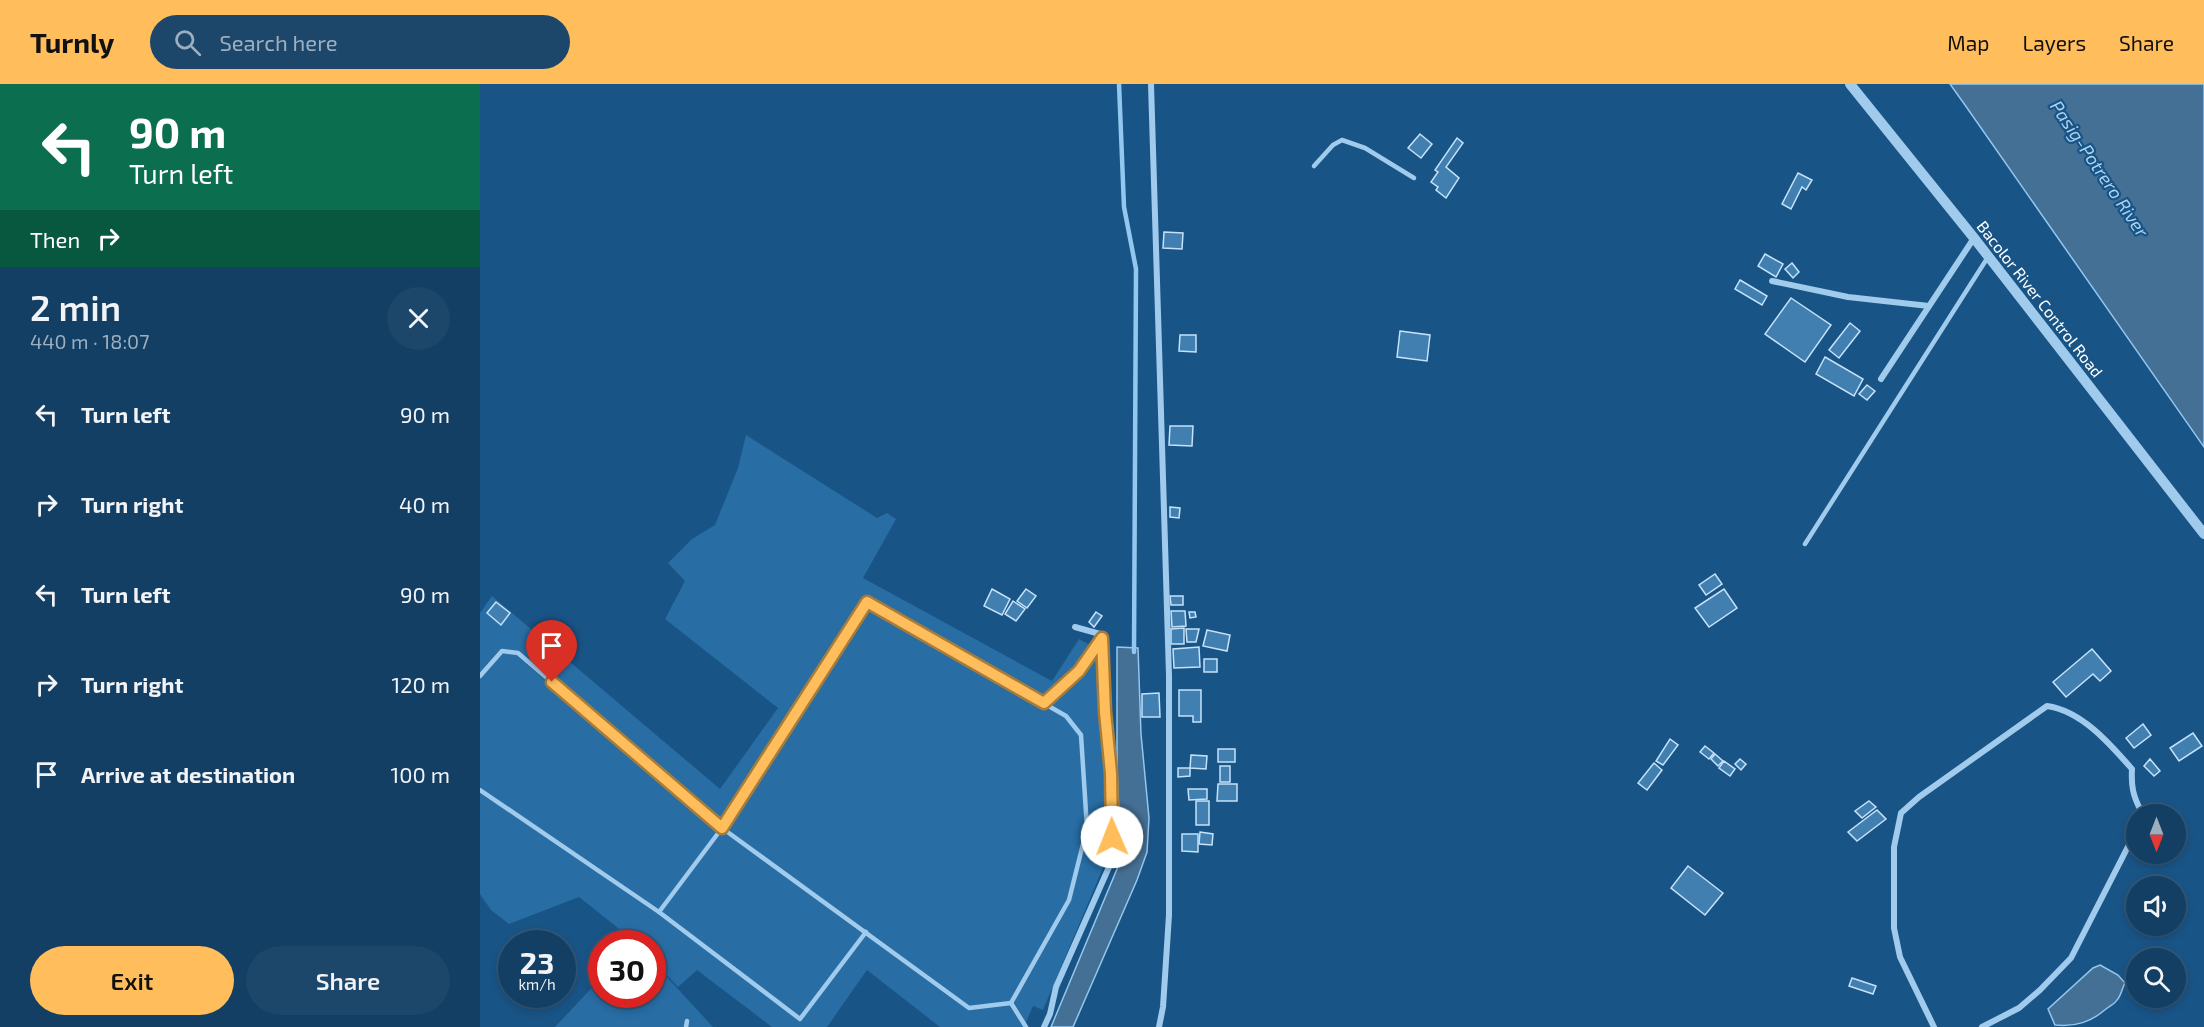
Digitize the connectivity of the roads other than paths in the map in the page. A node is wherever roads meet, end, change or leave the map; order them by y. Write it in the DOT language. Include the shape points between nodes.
graph roads {
  1 [pos="1151,84"];
  2 [pos="1851,84"];
  3 [pos="1314,166"];
  4 [pos="1414,178"];
  5 [pos="1974,238"];
  6 [pos="1989,257"];
  7 [pos="1772,281"];
  8 [pos="1929,306"];
  9 [pos="1881,379"];
  10 [pos="2204,534"];
  11 [pos="1805,544"];
  12 [pos="1075,627"];
  13 [pos="1102,638"];
  14 [pos="480,676"];
  15 [pos="1044,703"];
  16 [pos="480,790"];
  17 [pos="2137,804"];
  18 [pos="722,828"];
  19 [pos="2126,851"];
  20 [pos="659,912"];
  21 [pos="866,932"];
  22 [pos="1011,1003"];
  23 [pos="1026,1027"];
  24 [pos="1044,1027"];
  25 [pos="1159,1027"];
  26 [pos="1934,1027"];
  27 [pos="1983,1027"];
  1 -- 25 [label="street" via="1169,675 1169,915"];
  2 -- 5 [label="street, Bacolor River Control Road"];
  3 -- 4 [label="lane" via="1342,140 1365,148"];
  5 -- 6 [label="street, Bacolor River Control Road"];
  5 -- 8 [label="street"];
  6 -- 10 [label="street, Bacolor River Control Road"];
  6 -- 11 [label="lane"];
  7 -- 8 [label="street" via="1848,297"];
  8 -- 9 [label="street"];
  12 -- 13 [label="street"];
  13 -- 15 [label="lane" via="1079,671"];
  13 -- 24 [label="street" via="1113,858 1063,968"];
  14 -- 18 [label="lane" via="502,651 518,653"];
  15 -- 18 [label="lane" via="867,602"];
  15 -- 22 [label="lane" via="1066,716 1081,735 1088,828 1069,900"];
  16 -- 20 [label="lane"];
  17 -- 26 [label="street" via="2131,788 2132,769 2113,747 2092,728 2063,710 2047,706 1901,813 1893,847 1893,928 1900,957"];
  18 -- 20 [label="lane"];
  18 -- 21 [label="lane"];
  19 -- 27 [label="street" via="2071,958 2019,1008"];
  20 -- 21 [label="lane" via="800,1019"];
  21 -- 22 [label="lane" via="969,1008"];
  22 -- 23 [label="lane"];
}
